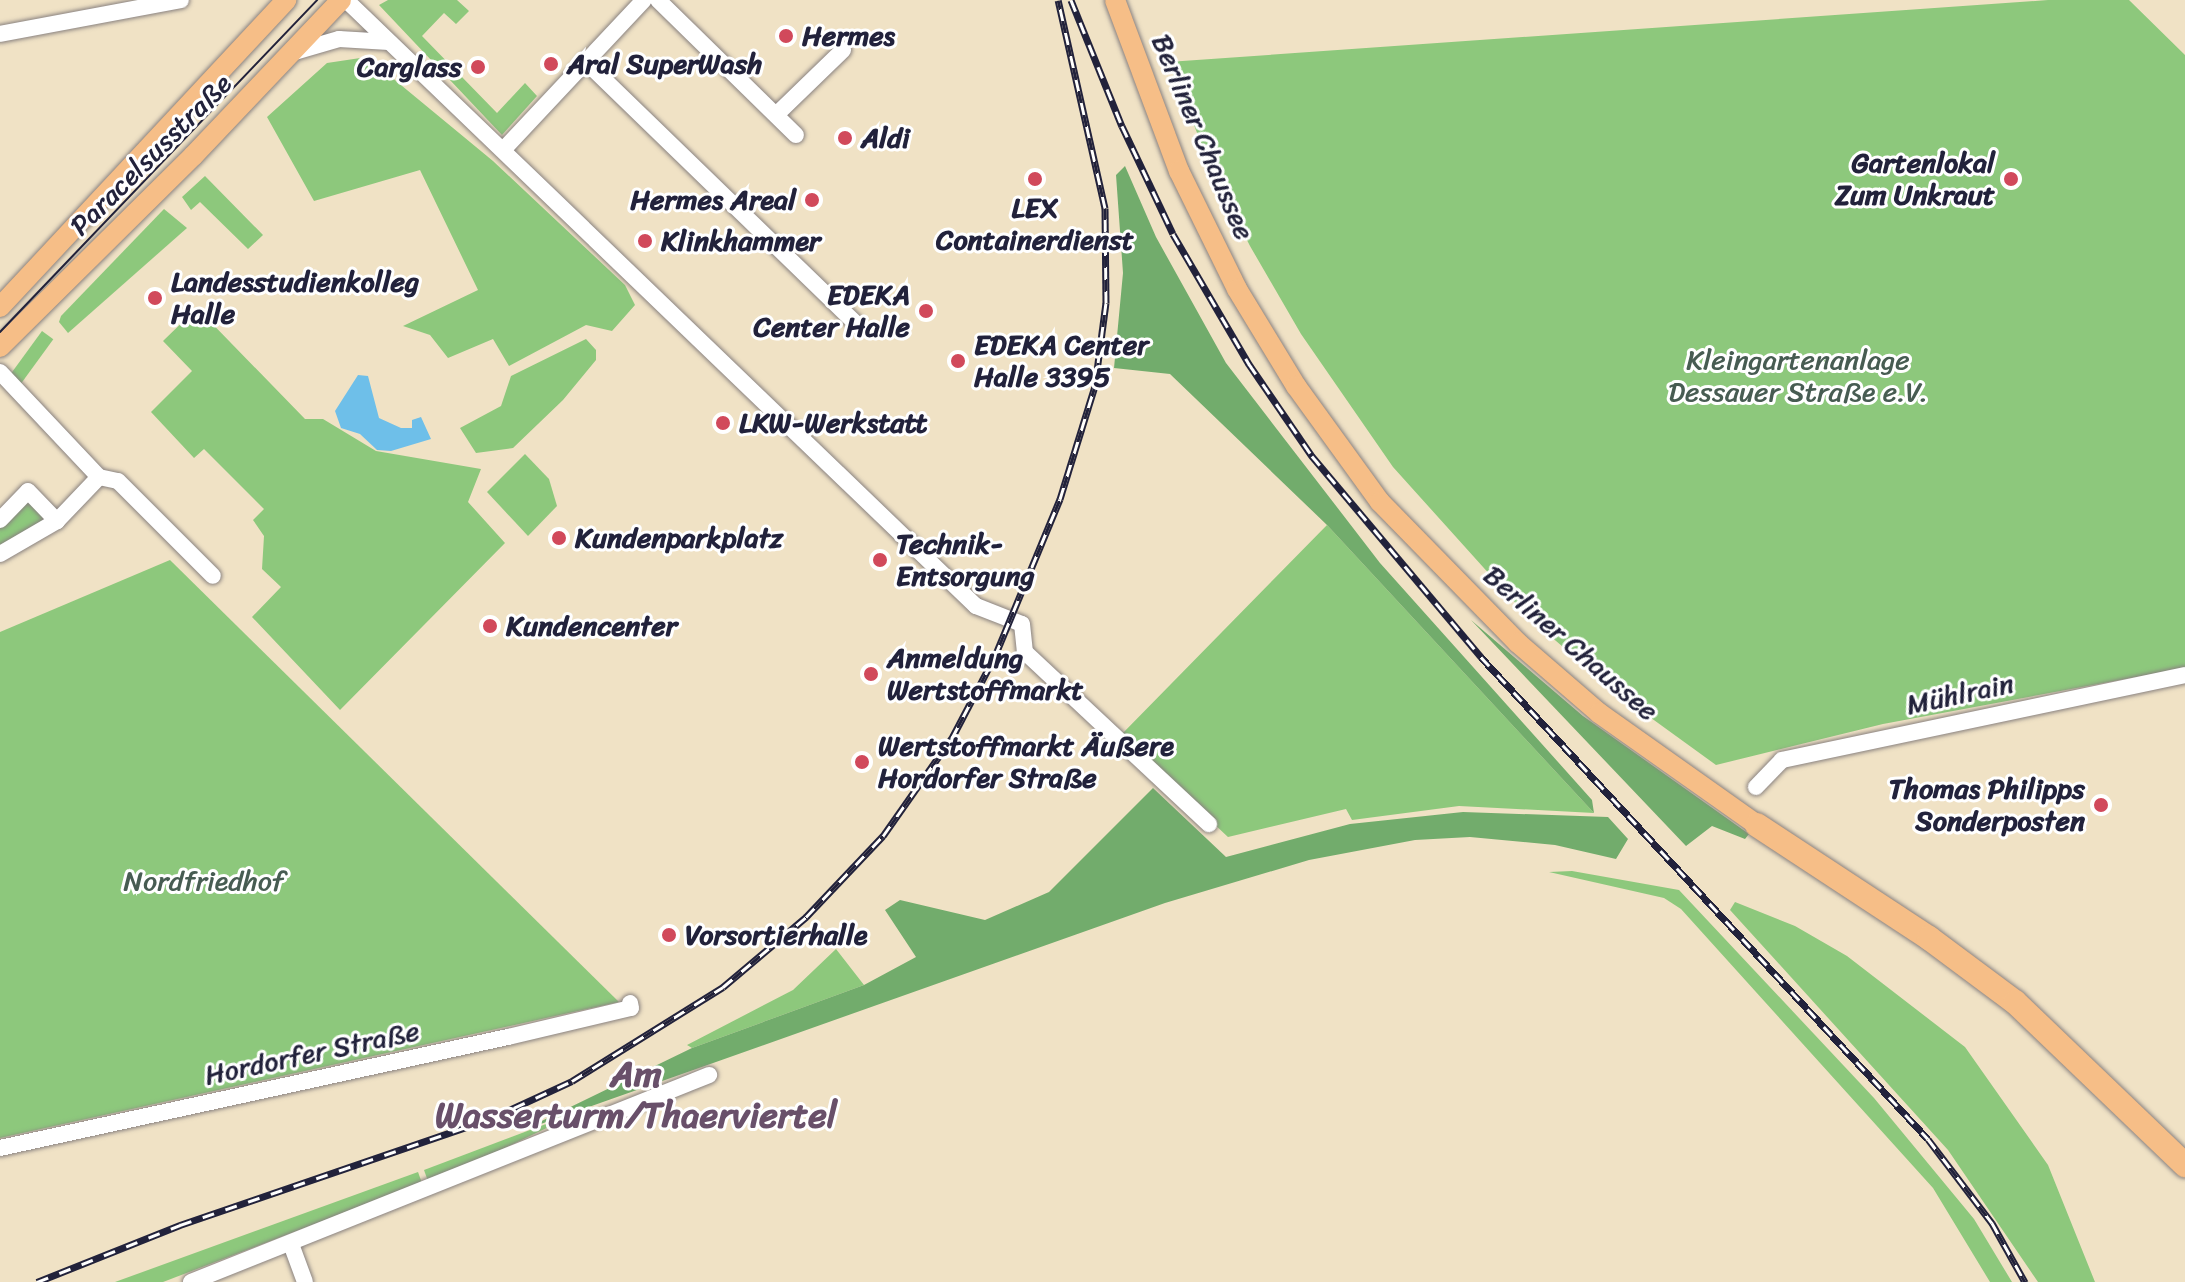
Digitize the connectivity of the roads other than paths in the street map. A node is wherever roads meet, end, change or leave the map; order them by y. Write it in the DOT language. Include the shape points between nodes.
graph roads {
  1 [pos="181,0"];
  2 [pos="286,0"];
  3 [pos="343,0"];
  4 [pos="644,0"];
  5 [pos="658,0"];
  6 [pos="1115,0"];
  7 [pos="1128,0"];
  8 [pos="0,34"];
  9 [pos="391,42"];
  10 [pos="843,50"];
  11 [pos="291,53"];
  12 [pos="585,61"];
  13 [pos="777,114"];
  14 [pos="796,135"];
  15 [pos="504,149"];
  16 [pos="0,307"];
  17 [pos="856,324"];
  18 [pos="0,347"];
  19 [pos="0,372"];
  20 [pos="99,477"];
  21 [pos="0,520"];
  22 [pos="57,521"];
  23 [pos="0,554"];
  24 [pos="213,576"];
  25 [pos="2185,675"];
  26 [pos="1756,787"];
  27 [pos="1760,820"];
  28 [pos="1209,824"];
  29 [pos="630,1003"];
  30 [pos="709,1075"];
  31 [pos="0,1148"];
  32 [pos="2185,1148"];
  33 [pos="2185,1165"];
  34 [pos="291,1244"];
  35 [pos="191,1282"];
  36 [pos="305,1282"];
  1 -- 8 [label="street"];
  2 -- 16 [label="main road, Paracelsusstraße"];
  3 -- 9 [label="street"];
  3 -- 11 [label="main road, Paracelsusstraße"];
  4 -- 12 [label="street"];
  5 -- 13 [label="street"];
  6 -- 27 [label="main road, Berliner Chaussee" via="1179,171 1237,289 1296,386 1380,502 1529,653 1599,713"];
  7 -- 27 [label="main road, Berliner Chaussee" via="1170,118 1223,237 1305,379 1353,445 1448,558 1527,638"];
  9 -- 11 [label="street" via="339,39"];
  9 -- 15 [label="street"];
  10 -- 13 [label="street"];
  11 -- 18 [label="main road, Paracelsusstraße"];
  12 -- 15 [label="street"];
  12 -- 17 [label="street"];
  13 -- 14 [label="street"];
  15 -- 28 [label="street" via="976,606 1022,624 1025,652"];
  19 -- 20 [label="street"];
  20 -- 22 [label="street"];
  20 -- 24 [label="street" via="118,481"];
  21 -- 22 [label="street" via="28,491"];
  22 -- 23 [label="street"];
  25 -- 26 [label="street, Mühlrain" via="1782,760"];
  27 -- 32 [label="highway, Berliner Chaussee" via="1987,965 2064,1030"];
  27 -- 33 [label="highway, Berliner Chaussee" via="2015,1002"];
  29 -- 31 [label="street, Hordorfer Straße" via="631,1008 508,1037"];
  30 -- 34 [label="street"];
  34 -- 35 [label="street"];
  34 -- 36 [label="street"];
}
